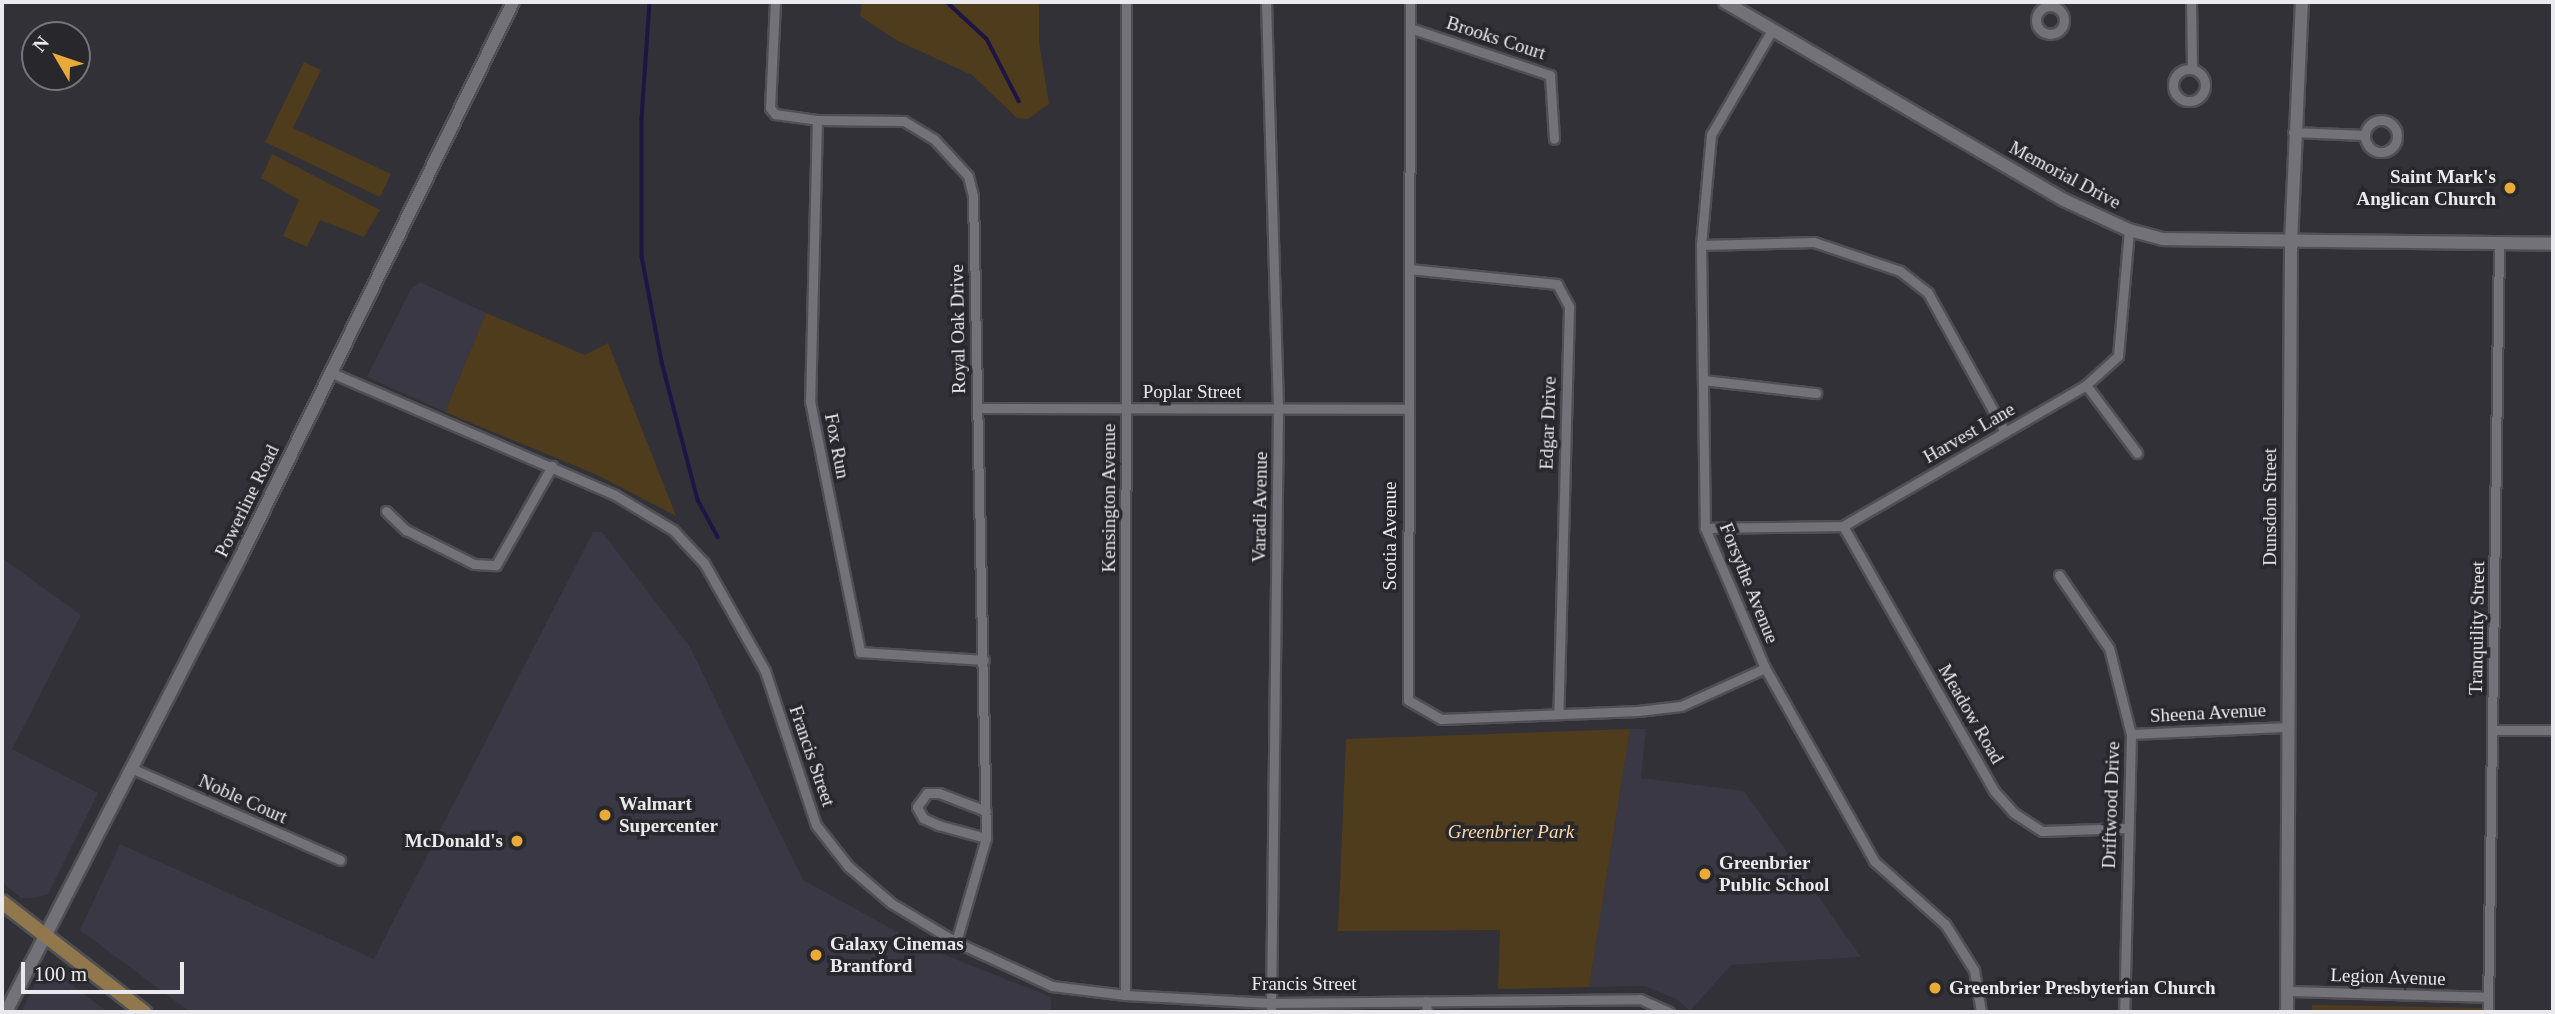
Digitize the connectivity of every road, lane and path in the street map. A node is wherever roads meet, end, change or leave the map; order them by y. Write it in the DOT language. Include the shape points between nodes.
graph roads {
  1 [pos="513,2"];
  2 [pos="775,2"];
  3 [pos="1126,2"];
  4 [pos="1266,2"];
  5 [pos="1410,2"];
  6 [pos="1725,2"];
  7 [pos="2192,2"];
  8 [pos="2302,2"];
  9 [pos="1410,28"];
  10 [pos="1772,30"];
  11 [pos="2192,69"];
  12 [pos="817,120"];
  13 [pos="2293,132"];
  14 [pos="2364,135"];
  15 [pos="1554,139"];
  16 [pos="2129,230"];
  17 [pos="2291,242"];
  18 [pos="2553,244"];
  19 [pos="1700,245"];
  20 [pos="2499,245"];
  21 [pos="1409,270"];
  22 [pos="331,373"];
  23 [pos="1703,380"];
  24 [pos="2085,385"];
  25 [pos="1816,393"];
  26 [pos="977,408"];
  27 [pos="1407,409"];
  28 [pos="1127,410"];
  29 [pos="1278,410"];
  30 [pos="2005,432"];
  31 [pos="2137,453"];
  32 [pos="552,466"];
  33 [pos="386,512"];
  34 [pos="1843,526"];
  35 [pos="1705,528"];
  36 [pos="2059,575"];
  37 [pos="984,660"];
  38 [pos="1765,668"];
  39 [pos="1558,714"];
  40 [pos="2288,727"];
  41 [pos="2494,730"];
  42 [pos="2553,730"];
  43 [pos="2131,734"];
  44 [pos="133,769"];
  45 [pos="986,811"];
  46 [pos="2127,828"];
  47 [pos="986,838"];
  48 [pos="340,860"];
  49 [pos="2,902"];
  50 [pos="45,935"];
  51 [pos="956,942"];
  52 [pos="2287,991"];
  53 [pos="1125,995"];
  54 [pos="2488,997"];
  55 [pos="1426,1001"];
  56 [pos="1271,1008"];
  57 [pos="6,1012"];
  58 [pos="144,1012"];
  59 [pos="1427,1012"];
  60 [pos="1670,1012"];
  61 [pos="1981,1012"];
  62 [pos="2124,1012"];
  63 [pos="2287,1012"];
  64 [pos="2488,1012"];
  1 -- 22 [label="main road, Powerline Road"];
  2 -- 12 [label="street, Royal Oak Drive" via="770,108 775,114"];
  3 -- 28 [label="street, Kensington Avenue"];
  4 -- 29 [label="street, Varadi Avenue"];
  5 -- 9 [label="street, Scotia Avenue"];
  6 -- 10 [label="main road, Memorial Drive"];
  7 -- 11 [label="street"];
  8 -- 13 [label="main road, Dunsdon Street"];
  9 -- 15 [label="street, Brooks Court" via="1550,75"];
  9 -- 21 [label="street, Scotia Avenue"];
  10 -- 16 [label="main road, Memorial Drive" via="2064,200"];
  10 -- 19 [label="street, Forsythe Avenue" via="1711,135"];
  12 -- 26 [label="street, Royal Oak Drive" via="904,121 934,139 968,176"];
  12 -- 37 [label="street, Fox Run" via="810,401 860,652"];
  13 -- 14 [label="street"];
  13 -- 17 [label="main road, Dunsdon Street"];
  16 -- 17 [label="main road, Memorial Drive" via="2163,239"];
  16 -- 24 [label="street, Harvest Lane" via="2118,356"];
  17 -- 20 [label="main road, Memorial Drive"];
  17 -- 40 [label="main road, Dunsdon Street"];
  18 -- 20 [label="main road, Memorial Drive"];
  19 -- 23 [label="street, Forsythe Avenue"];
  19 -- 30 [label="street" via="1814,242 1900,271 1928,293"];
  20 -- 41 [label="street, Tranquility Street"];
  21 -- 27 [label="street, Scotia Avenue"];
  21 -- 39 [label="street, Edgar Drive" via="1557,284 1569,307"];
  22 -- 32 [label="street, Francis Street"];
  22 -- 44 [label="main road, Powerline Road"];
  23 -- 25 [label="street"];
  23 -- 35 [label="street, Forsythe Avenue"];
  24 -- 30 [label="street, Harvest Lane"];
  24 -- 31 [label="street"];
  26 -- 28 [label="street, Poplar Street"];
  26 -- 37 [label="street, Royal Oak Drive"];
  27 -- 29 [label="street, Poplar Street"];
  27 -- 39 [label="street, Scotia Avenue" via="1408,700 1441,719"];
  28 -- 29 [label="street, Poplar Street"];
  28 -- 53 [label="street, Kensington Avenue"];
  29 -- 56 [label="street, Varadi Avenue"];
  30 -- 34 [label="street, Harvest Lane"];
  32 -- 33 [label="street" via="496,565 474,564 406,530"];
  32 -- 51 [label="street, Francis Street" via="615,495 673,530 704,564 765,671 816,825 848,866 891,903"];
  34 -- 35 [label="street, Harvest Lane"];
  34 -- 46 [label="street, Meadow Road" via="1995,792 2014,813 2042,831"];
  35 -- 38 [label="street, Forsythe Avenue"];
  36 -- 43 [label="street, Driftwood Drive" via="2109,648"];
  37 -- 45 [label="street, Royal Oak Drive"];
  38 -- 39 [label="street, Scotia Avenue" via="1681,706"];
  38 -- 61 [label="street, Forsythe Avenue" via="1874,862 1945,924 1974,970"];
  40 -- 43 [label="street, Sheena Avenue"];
  40 -- 52 [label="main road, Dunsdon Street"];
  41 -- 42 [label="street"];
  41 -- 54 [label="street, Tranquility Street"];
  43 -- 46 [label="street, Driftwood Drive"];
  44 -- 48 [label="street, Noble Court"];
  44 -- 50 [label="main road, Powerline Road"];
  45 -- 47 [label="street, Royal Oak Drive"];
  45 -- 47 [label="street" via="939,793 927,793 917,807 923,818 938,825"];
  46 -- 62 [label="street, Driftwood Drive"];
  47 -- 51 [label="street, Royal Oak Drive"];
  49 -- 50 [label="main road"];
  50 -- 57 [label="main road, Powerline Road"];
  50 -- 58 [label="main road"];
  51 -- 53 [label="street, Francis Street" via="1052,985"];
  52 -- 54 [label="street, Legion Avenue"];
  52 -- 63 [label="main road, Dunsdon Street"];
  53 -- 56 [label="street, Francis Street"];
  54 -- 64 [label="street, Tranquility Street"];
  55 -- 56 [label="street, Francis Street"];
  55 -- 59 [label="street"];
  55 -- 60 [label="street, Francis Street" via="1640,999"];
}
